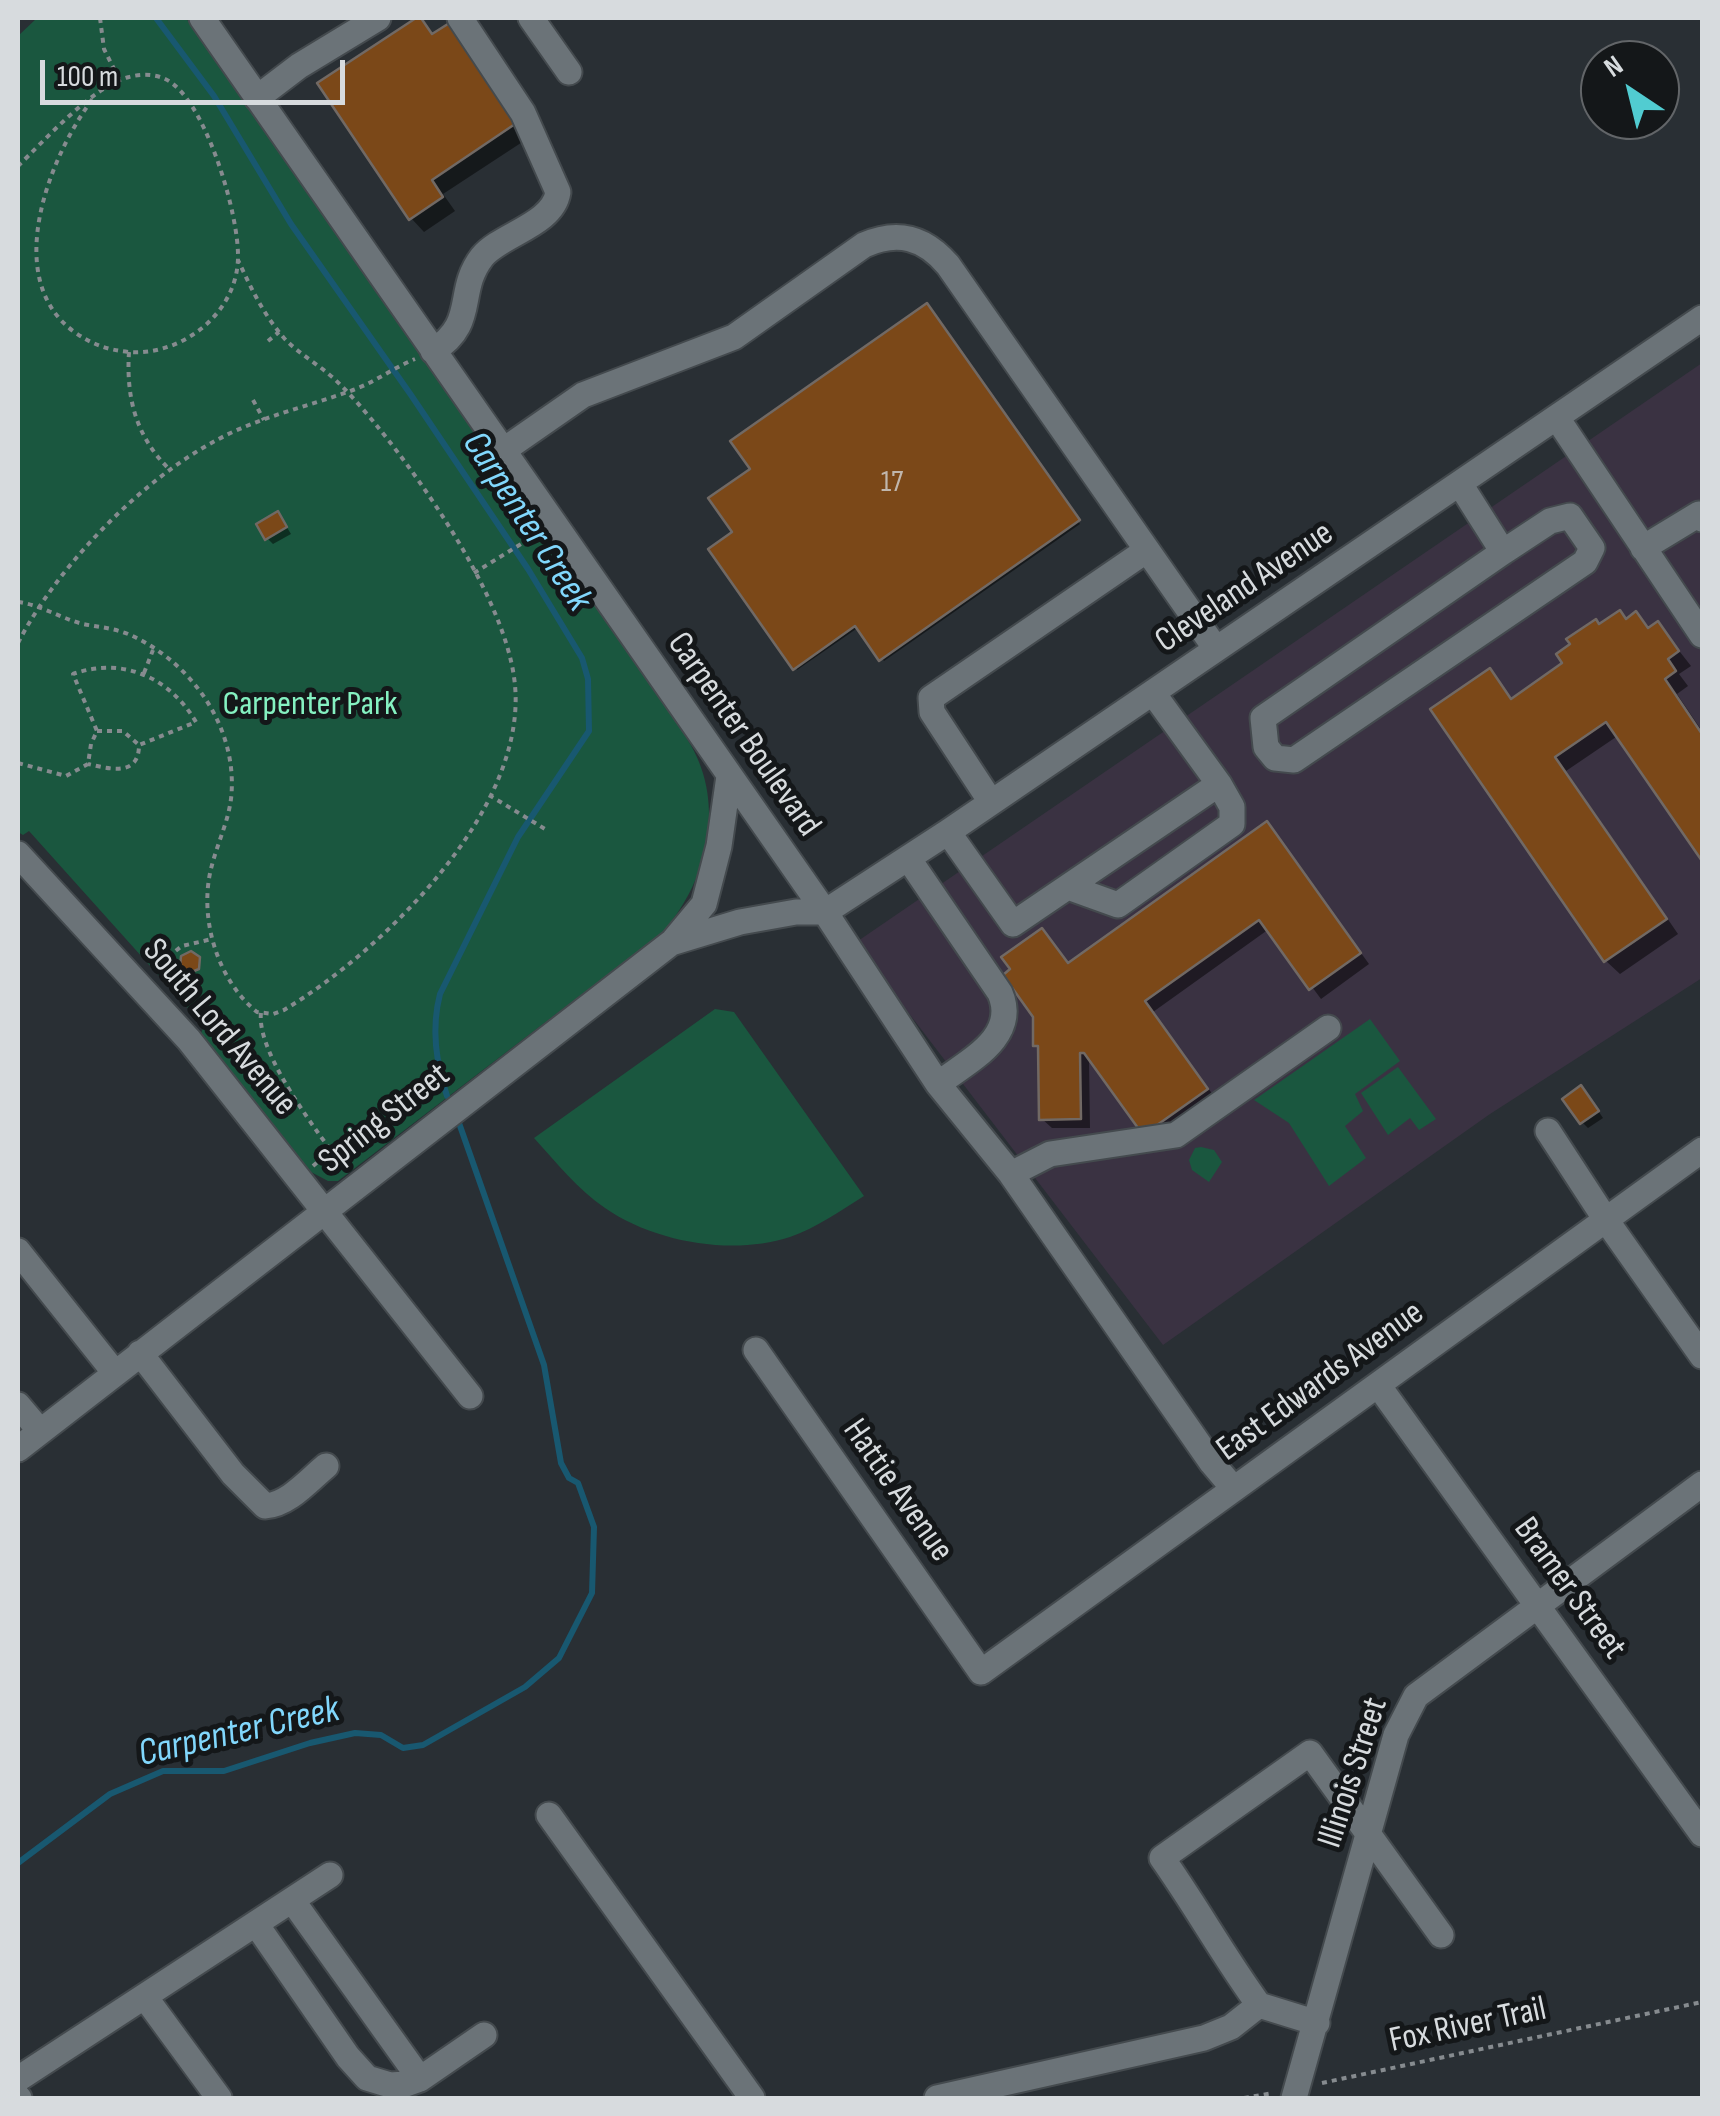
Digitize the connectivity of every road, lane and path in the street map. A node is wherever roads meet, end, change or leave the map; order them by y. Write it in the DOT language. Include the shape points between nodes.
graph roads {
  1 [pos="100,18"];
  2 [pos="202,18"];
  3 [pos="378,18"];
  4 [pos="460,18"];
  5 [pos="531,18"];
  6 [pos="569,72"];
  7 [pos="119,80"];
  8 [pos="94,97"];
  9 [pos="257,98"];
  10 [pos="18,166"];
  11 [pos="238,260"];
  12 [pos="1702,318"];
  13 [pos="279,332"];
  14 [pos="268,341"];
  15 [pos="433,351"];
  16 [pos="129,352"];
  17 [pos="403,364"];
  18 [pos="345,393"];
  19 [pos="253,400"];
  20 [pos="1557,418"];
  21 [pos="264,420"];
  22 [pos="501,452"];
  23 [pos="170,470"];
  24 [pos="1460,484"];
  25 [pos="1702,519"];
  26 [pos="529,539"];
  27 [pos="1644,548"];
  28 [pos="1147,550"];
  29 [pos="1503,552"];
  30 [pos="474,572"];
  31 [pos="18,602"];
  32 [pos="38,606"];
  33 [pos="1702,634"];
  34 [pos="18,643"];
  35 [pos="154,648"];
  36 [pos="1216,650"];
  37 [pos="144,673"];
  38 [pos="1153,693"];
  39 [pos="97,731"];
  40 [pos="138,745"];
  41 [pos="18,762"];
  42 [pos="88,764"];
  43 [pos="729,776"];
  44 [pos="1218,784"];
  45 [pos="488,795"];
  46 [pos="991,802"];
  47 [pos="545,829"];
  48 [pos="948,832"];
  49 [pos="18,854"];
  50 [pos="908,858"];
  51 [pos="1068,887"];
  52 [pos="825,912"];
  53 [pos="212,939"];
  54 [pos="670,943"];
  55 [pos="137,981"];
  56 [pos="261,1013"];
  57 [pos="1328,1028"];
  58 [pos="938,1084"];
  59 [pos="1548,1131"];
  60 [pos="1702,1150"];
  61 [pos="348,1174"];
  62 [pos="1010,1174"];
  63 [pos="324,1210"];
  64 [pos="1606,1220"];
  65 [pos="18,1251"];
  66 [pos="756,1350"];
  67 [pos="140,1354"];
  68 [pos="1702,1356"];
  69 [pos="115,1373"];
  70 [pos="1378,1385"];
  71 [pos="470,1396"];
  72 [pos="18,1405"];
  73 [pos="40,1431"];
  74 [pos="18,1448"];
  75 [pos="326,1466"];
  76 [pos="1702,1484"];
  77 [pos="1234,1489"];
  78 [pos="1538,1604"];
  79 [pos="981,1672"];
  80 [pos="549,1815"];
  81 [pos="1702,1834"];
  82 [pos="1368,1837"];
  83 [pos="330,1874"];
  84 [pos="292,1900"];
  85 [pos="256,1924"];
  86 [pos="1441,1935"];
  87 [pos="145,1996"];
  88 [pos="1702,2002"];
  89 [pos="1259,2005"];
  90 [pos="1316,2024"];
  91 [pos="484,2035"];
  92 [pos="18,2079"];
  93 [pos="420,2079"];
  94 [pos="1296,2093"];
  95 [pos="219,2098"];
  96 [pos="752,2098"];
  97 [pos="938,2098"];
  98 [pos="1244,2098"];
  1 -- 7 [label="path" via="104,49"];
  2 -- 9 [label="street, Carpenter Boulevard"];
  3 -- 9 [label="street"];
  4 -- 15 [label="street" via="522,113 558,192 548,212 478,262 460,328"];
  5 -- 6 [label="street"];
  7 -- 8 [label="path"];
  7 -- 11 [label="path" via="163,78 197,112 226,189"];
  8 -- 10 [label="path"];
  8 -- 16 [label="path" via="46,196 36,273 66,326 92,344"];
  9 -- 15 [label="street, Carpenter Boulevard"];
  11 -- 13 [label="path"];
  11 -- 16 [label="path" via="225,300 202,328 171,347"];
  12 -- 20 [label="street, Cleveland Avenue"];
  13 -- 14 [label="path"];
  13 -- 18 [label="path"];
  15 -- 22 [label="street, Carpenter Boulevard"];
  16 -- 23 [label="path" via="136,420"];
  17 -- 18 [label="path"];
  18 -- 21 [label="path"];
  18 -- 30 [label="path" via="413,473"];
  19 -- 21 [label="path"];
  20 -- 24 [label="street, Cleveland Avenue"];
  20 -- 27 [label="street"];
  21 -- 23 [label="path"];
  22 -- 28 [label="street" via="583,394 734,337 864,245 899,236 919,240 948,264"];
  22 -- 43 [label="street, Carpenter Boulevard"];
  23 -- 32 [label="path" via="92,542"];
  24 -- 29 [label="street"];
  24 -- 36 [label="street, Cleveland Avenue"];
  25 -- 27 [label="street" via="1699,514"];
  26 -- 30 [label="path"];
  27 -- 33 [label="street"];
  28 -- 36 [label="street"];
  28 -- 46 [label="street" via="931,698 932,712"];
  29 -- 29 [label="street" via="1550,521 1570,516 1592,548 1585,562 1294,760 1275,758 1266,747 1264,718"];
  30 -- 45 [label="path" via="515,681 513,732"];
  31 -- 32 [label="path"];
  32 -- 34 [label="path"];
  32 -- 35 [label="path"];
  35 -- 37 [label="path"];
  35 -- 53 [label="path" via="204,696 230,762 230,807 208,889"];
  36 -- 38 [label="street, Cleveland Avenue"];
  37 -- 39 [label="path" via="108,668 73,674"];
  37 -- 40 [label="path" via="174,693 196,722"];
  38 -- 44 [label="street"];
  38 -- 46 [label="street, Cleveland Avenue"];
  39 -- 40 [label="path" via="123,731"];
  39 -- 42 [label="path"];
  40 -- 42 [label="path" via="127,768"];
  41 -- 42 [label="path" via="66,776"];
  43 -- 52 [label="street, Carpenter Boulevard"];
  43 -- 54 [label="street" via="704,904"];
  44 -- 51 [label="street"];
  44 -- 51 [label="street" via="1232,807 1232,824 1118,905"];
  45 -- 47 [label="path"];
  45 -- 56 [label="path" via="445,866 386,934 296,1002"];
  46 -- 48 [label="street, Cleveland Avenue"];
  48 -- 50 [label="street, Cleveland Avenue"];
  48 -- 51 [label="street" via="1012,924"];
  49 -- 55 [label="street, South Lord Avenue"];
  50 -- 52 [label="street, Cleveland Avenue"];
  50 -- 58 [label="street" via="1005,1006 995,1040"];
  52 -- 54 [label="street, Spring Street" via="740,922"];
  52 -- 58 [label="street, Carpenter Boulevard"];
  53 -- 55 [label="path" via="176,949"];
  53 -- 56 [label="path" via="236,988"];
  54 -- 63 [label="street, Spring Street"];
  55 -- 63 [label="street, South Lord Avenue"];
  56 -- 61 [label="path" via="278,1070"];
  57 -- 62 [label="street" via="1176,1136 1050,1154"];
  58 -- 62 [label="street, Carpenter Boulevard"];
  59 -- 64 [label="street"];
  60 -- 64 [label="street, East Edwards Avenue"];
  62 -- 77 [label="street, Carpenter Boulevard"];
  63 -- 67 [label="street, Spring Street"];
  63 -- 71 [label="street, South Lord Avenue"];
  64 -- 68 [label="street"];
  64 -- 70 [label="street, East Edwards Avenue"];
  65 -- 69 [label="street"];
  66 -- 79 [label="street, Hattie Avenue"];
  67 -- 69 [label="street, Spring Street"];
  67 -- 75 [label="street" via="265,1506 284,1501"];
  69 -- 73 [label="street, Spring Street"];
  70 -- 77 [label="street, East Edwards Avenue"];
  70 -- 78 [label="street, Bramer Street"];
  72 -- 73 [label="street"];
  73 -- 74 [label="street, Spring Street"];
  76 -- 78 [label="street, Illinois Street"];
  77 -- 79 [label="street, East Edwards Avenue"];
  78 -- 81 [label="street, Bramer Street"];
  78 -- 82 [label="street, Illinois Street" via="1416,1696 1396,1735"];
  80 -- 96 [label="street"];
  82 -- 86 [label="street"];
  82 -- 89 [label="street" via="1310,1753 1162,1858"];
  82 -- 90 [label="street, Illinois Street"];
  83 -- 84 [label="street"];
  84 -- 85 [label="street"];
  84 -- 93 [label="street"];
  85 -- 87 [label="street"];
  85 -- 93 [label="street" via="357,2069 390,2085"];
  87 -- 92 [label="street"];
  87 -- 95 [label="street"];
  88 -- 94 [label="path, Fox River Trail"];
  89 -- 90 [label="street"];
  89 -- 97 [label="street" via="1231,2028 1204,2038"];
  90 -- 94 [label="street, Illinois Street"];
  91 -- 93 [label="street"];
  94 -- 98 [label="path, Fox River Trail"];
}
